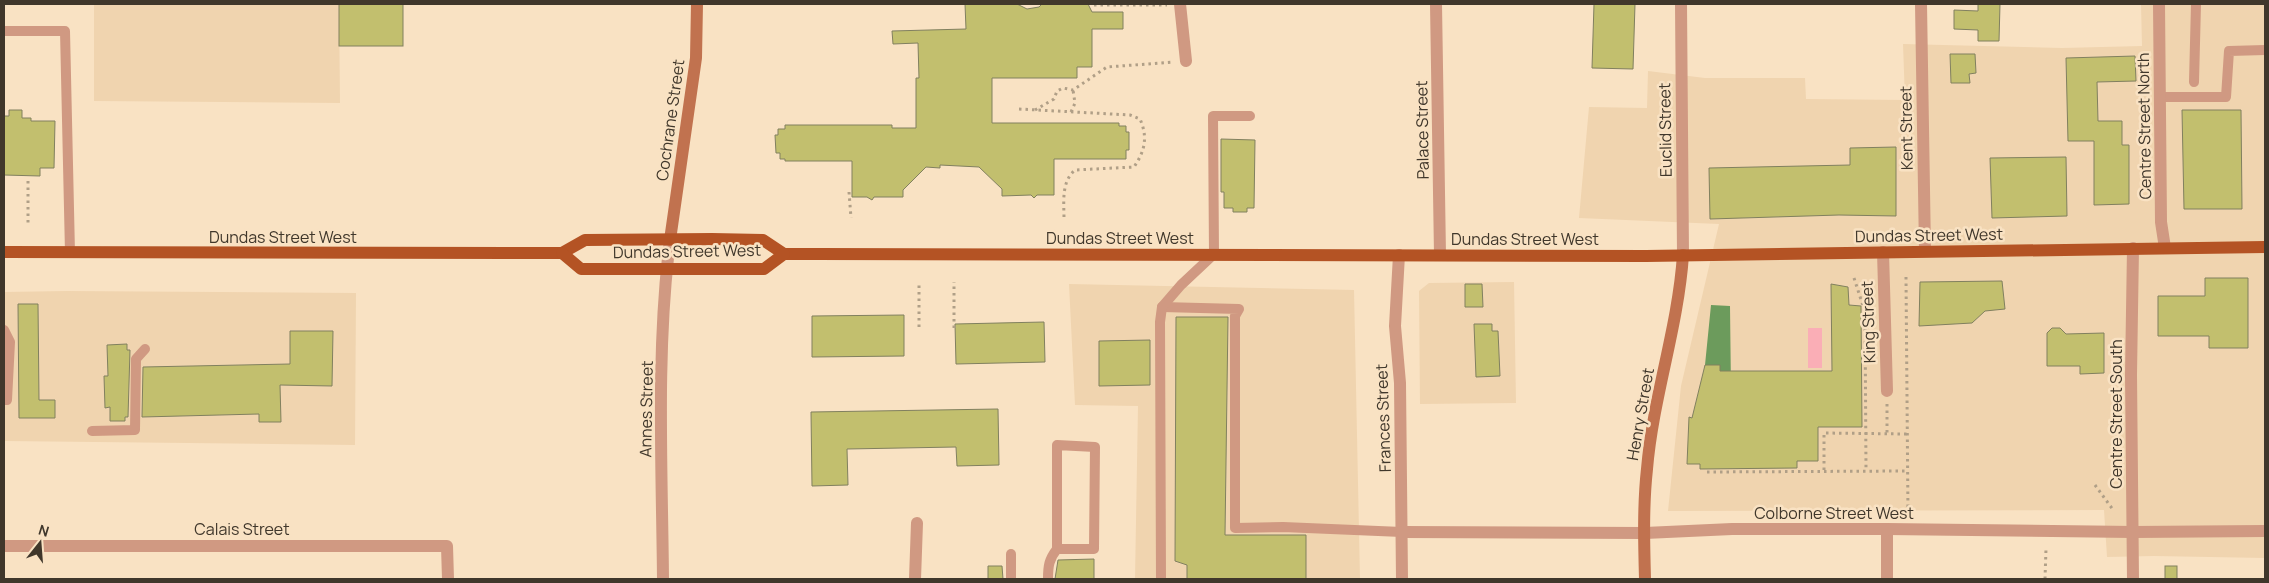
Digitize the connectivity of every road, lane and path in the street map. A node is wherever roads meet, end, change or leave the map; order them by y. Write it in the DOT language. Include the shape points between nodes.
graph roads {
  1 [pos="697,4"];
  2 [pos="1094,4"];
  3 [pos="1180,4"];
  4 [pos="1436,4"];
  5 [pos="1680,4"];
  6 [pos="1920,4"];
  7 [pos="2159,4"];
  8 [pos="2196,4"];
  9 [pos="4,31"];
  10 [pos="2265,50"];
  11 [pos="1186,61"];
  12 [pos="2194,82"];
  13 [pos="1073,90"];
  14 [pos="2161,97"];
  15 [pos="1019,109"];
  16 [pos="1034,110"];
  17 [pos="1071,112"];
  18 [pos="1250,116"];
  19 [pos="28,181"];
  20 [pos="849,192"];
  21 [pos="851,218"];
  22 [pos="1064,219"];
  23 [pos="28,224"];
  24 [pos="670,240"];
  25 [pos="2265,247"];
  26 [pos="2133,248"];
  27 [pos="2165,248"];
  28 [pos="1925,251"];
  29 [pos="4,252"];
  30 [pos="1883,252"];
  31 [pos="70,253"];
  32 [pos="562,253"];
  33 [pos="784,254"];
  34 [pos="1214,254"];
  35 [pos="1399,255"];
  36 [pos="1440,255"];
  37 [pos="1683,256"];
  38 [pos="666,269"];
  39 [pos="1906,277"];
  40 [pos="1854,278"];
  41 [pos="919,282"];
  42 [pos="954,282"];
  43 [pos="1162,307"];
  44 [pos="919,327"];
  45 [pos="954,328"];
  46 [pos="4,330"];
  47 [pos="145,349"];
  48 [pos="1887,392"];
  49 [pos="4,400"];
  50 [pos="92,431"];
  51 [pos="1866,433"];
  52 [pos="1887,434"];
  53 [pos="1907,434"];
  54 [pos="1824,470"];
  55 [pos="1866,470"];
  56 [pos="1907,471"];
  57 [pos="1707,472"];
  58 [pos="2095,486"];
  59 [pos="2114,511"];
  60 [pos="1908,516"];
  61 [pos="916,523"];
  62 [pos="1886,529"];
  63 [pos="2265,531"];
  64 [pos="1402,532"];
  65 [pos="2133,532"];
  66 [pos="1645,533"];
  67 [pos="4,546"];
  68 [pos="1057,549"];
  69 [pos="2046,549"];
  70 [pos="1011,554"];
  71 [pos="448,579"];
  72 [pos="663,579"];
  73 [pos="914,579"];
  74 [pos="1012,579"];
  75 [pos="1048,579"];
  76 [pos="1161,579"];
  77 [pos="1402,579"];
  78 [pos="1645,579"];
  79 [pos="1887,579"];
  80 [pos="2046,579"];
  81 [pos="2134,579"];
  1 -- 24 [label="main road, Cochrane Street" via="696,58"];
  2 -- 3 [label="path"];
  3 -- 11 [label="street"];
  4 -- 36 [label="street, Palace Street"];
  5 -- 37 [label="street, Euclid Street"];
  6 -- 28 [label="street, Kent Street"];
  7 -- 14 [label="street, Centre Street North"];
  8 -- 12 [label="lane"];
  9 -- 31 [label="lane" via="65,31"];
  10 -- 14 [label="lane" via="2229,51 2226,97"];
  11 -- 13 [label="path" via="1107,67"];
  13 -- 16 [label="path" via="1063,88 1057,91 1054,99"];
  13 -- 17 [label="path" via="1075,103"];
  14 -- 27 [label="street, Centre Street North" via="2161,222"];
  15 -- 16 [label="path"];
  16 -- 17 [label="path"];
  17 -- 22 [label="path" via="1130,115 1140,120 1144,129 1144,154 1134,167 1075,170 1065,184"];
  18 -- 34 [label="lane" via="1213,116"];
  19 -- 23 [label="path"];
  20 -- 21 [label="path"];
  24 -- 32 [label="main road, Dundas Street West" via="584,240"];
  24 -- 33 [label="main road, Dundas Street West" via="763,240"];
  24 -- 38 [label="street, Annes Street"];
  25 -- 27 [label="main road, Dundas Street West"];
  26 -- 27 [label="main road, Dundas Street West"];
  26 -- 28 [label="main road, Dundas Street West"];
  26 -- 65 [label="street, Centre Street South"];
  28 -- 30 [label="main road, Dundas Street West"];
  29 -- 31 [label="main road, Dundas Street West"];
  30 -- 37 [label="main road, Dundas Street West"];
  30 -- 48 [label="street, King Street"];
  31 -- 32 [label="main road, Dundas Street West"];
  32 -- 38 [label="main road, Dundas Street West" via="581,269"];
  33 -- 34 [label="main road, Dundas Street West"];
  33 -- 38 [label="main road, Dundas Street West" via="764,269"];
  34 -- 35 [label="main road, Dundas Street West"];
  34 -- 43 [label="lane" via="1181,284"];
  35 -- 36 [label="main road, Dundas Street West"];
  35 -- 64 [label="street, Frances Street" via="1395,326 1400,383"];
  36 -- 37 [label="main road, Dundas Street West"];
  37 -- 66 [label="main road, Henry Street" via="1681,291 1660,384 1646,469"];
  38 -- 72 [label="street, Annes Street" via="661,450"];
  39 -- 53 [label="path"];
  40 -- 51 [label="path" via="1865,312"];
  41 -- 44 [label="path"];
  42 -- 45 [label="path"];
  43 -- 64 [label="lane" via="1239,309 1235,316 1235,528"];
  43 -- 76 [label="lane"];
  46 -- 49 [label="lane" via="10,342 7,400"];
  47 -- 50 [label="lane" via="136,359 135,430"];
  48 -- 52 [label="path"];
  51 -- 52 [label="path"];
  51 -- 54 [label="path" via="1824,433"];
  51 -- 55 [label="path"];
  52 -- 53 [label="path"];
  53 -- 56 [label="path"];
  54 -- 55 [label="path"];
  54 -- 57 [label="path"];
  55 -- 56 [label="path"];
  56 -- 60 [label="path"];
  58 -- 59 [label="path"];
  61 -- 73 [label="street"];
  62 -- 65 [label="street, Colborne Street West"];
  62 -- 66 [label="street, Colborne Street West" via="1732,529"];
  62 -- 79 [label="street"];
  63 -- 65 [label="street, Colborne Street West"];
  64 -- 66 [label="street, Colborne Street West"];
  64 -- 77 [label="street, Frances Street"];
  65 -- 81 [label="street, Centre Street South"];
  66 -- 78 [label="main road, Henry Street"];
  67 -- 71 [label="street, Calais Street" via="447,546"];
  68 -- 68 [label="lane" via="1094,549 1095,447 1057,445"];
  68 -- 75 [label="lane" via="1050,557"];
  69 -- 80 [label="path"];
  70 -- 74 [label="lane"];
}
